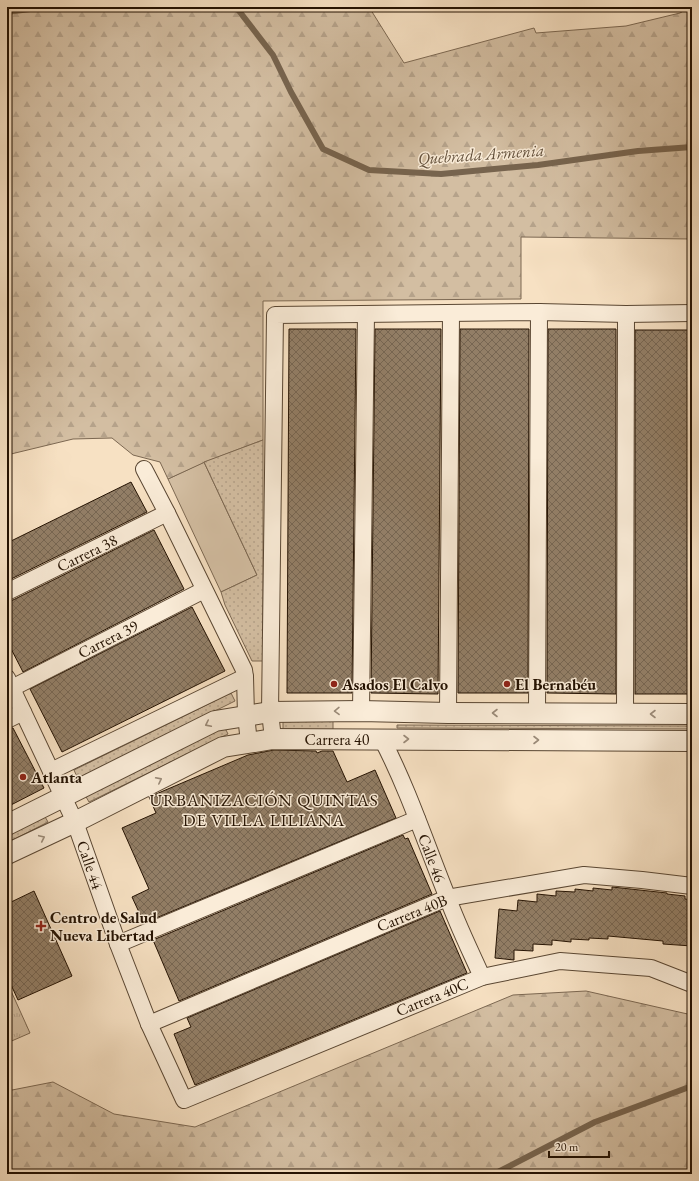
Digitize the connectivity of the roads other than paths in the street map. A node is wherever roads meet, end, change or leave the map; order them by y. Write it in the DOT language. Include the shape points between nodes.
graph roads {
  1 [pos="539,312"];
  2 [pos="451,313"];
  3 [pos="692,313"];
  4 [pos="366,314"];
  5 [pos="626,314"];
  6 [pos="144,469"];
  7 [pos="167,513"];
  8 [pos="204,590"];
  9 [pos="7,592"];
  10 [pos="245,677"];
  11 [pos="9,683"];
  12 [pos="361,711"];
  13 [pos="23,712"];
  14 [pos="270,712"];
  15 [pos="448,712"];
  16 [pos="537,713"];
  17 [pos="625,714"];
  18 [pos="692,714"];
  19 [pos="246,715"];
  20 [pos="7,720"];
  21 [pos="273,739"];
  22 [pos="382,739"];
  23 [pos="692,741"];
  24 [pos="248,743"];
  25 [pos="51,771"];
  26 [pos="63,797"];
  27 [pos="417,819"];
  28 [pos="75,822"];
  29 [pos="7,825"];
  30 [pos="7,854"];
  31 [pos="692,886"];
  32 [pos="447,898"];
  33 [pos="118,944"];
  34 [pos="482,977"];
  35 [pos="692,984"];
  36 [pos="149,1024"];
  37 [pos="184,1100"];
  1 -- 2 [label="street"];
  1 -- 5 [label="street"];
  1 -- 16 [label="street"];
  2 -- 4 [label="street"];
  2 -- 15 [label="street"];
  3 -- 5 [label="street"];
  4 -- 12 [label="street"];
  4 -- 14 [label="street" via="275,315"];
  5 -- 17 [label="street"];
  6 -- 7 [label="street"];
  7 -- 8 [label="street"];
  7 -- 9 [label="street, Carrera 38"];
  8 -- 10 [label="street" via="244,670"];
  8 -- 11 [label="street, Carrera 39"];
  10 -- 19 [label="street"];
  10 -- 25 [label="street"];
  11 -- 13 [label="street, Calle 44"];
  12 -- 14 [label="street, Carrera 40, one-way"];
  12 -- 15 [label="street, Carrera 40"];
  13 -- 20 [label="street"];
  13 -- 25 [label="street, Calle 44"];
  14 -- 19 [label="street, Carrera 40"];
  14 -- 21 [label="street"];
  16 -- 15 [label="street, Carrera 40, one-way"];
  16 -- 17 [label="street, Carrera 40"];
  18 -- 17 [label="street, Carrera 40, one-way"];
  19 -- 24 [label="street"];
  19 -- 26 [label="street, Carrera 40, one-way" via="214,721"];
  21 -- 22 [label="street, Carrera 40"];
  21 -- 24 [label="street, Carrera 40"];
  22 -- 23 [label="street, Carrera 40, one-way"];
  22 -- 27 [label="street, Calle 46"];
  28 -- 24 [label="street, Carrera 40, one-way" via="223,747"];
  25 -- 26 [label="street, Calle 44"];
  26 -- 28 [label="street, Calle 44"];
  26 -- 29 [label="street, Carrera 40"];
  27 -- 32 [label="street, Calle 46"];
  27 -- 33 [label="street"];
  30 -- 28 [label="street, Carrera 40, one-way"];
  28 -- 33 [label="street, Calle 44"];
  31 -- 32 [label="street, Carrera 40B" via="584,876"];
  32 -- 34 [label="street, Calle 46"];
  32 -- 36 [label="street, Carrera 40B"];
  33 -- 36 [label="street, Calle 44"];
  34 -- 35 [label="street, Carrera 40C" via="560,961 651,968"];
  34 -- 37 [label="street, Carrera 40C"];
  36 -- 37 [label="street, Calle 44"];
}
